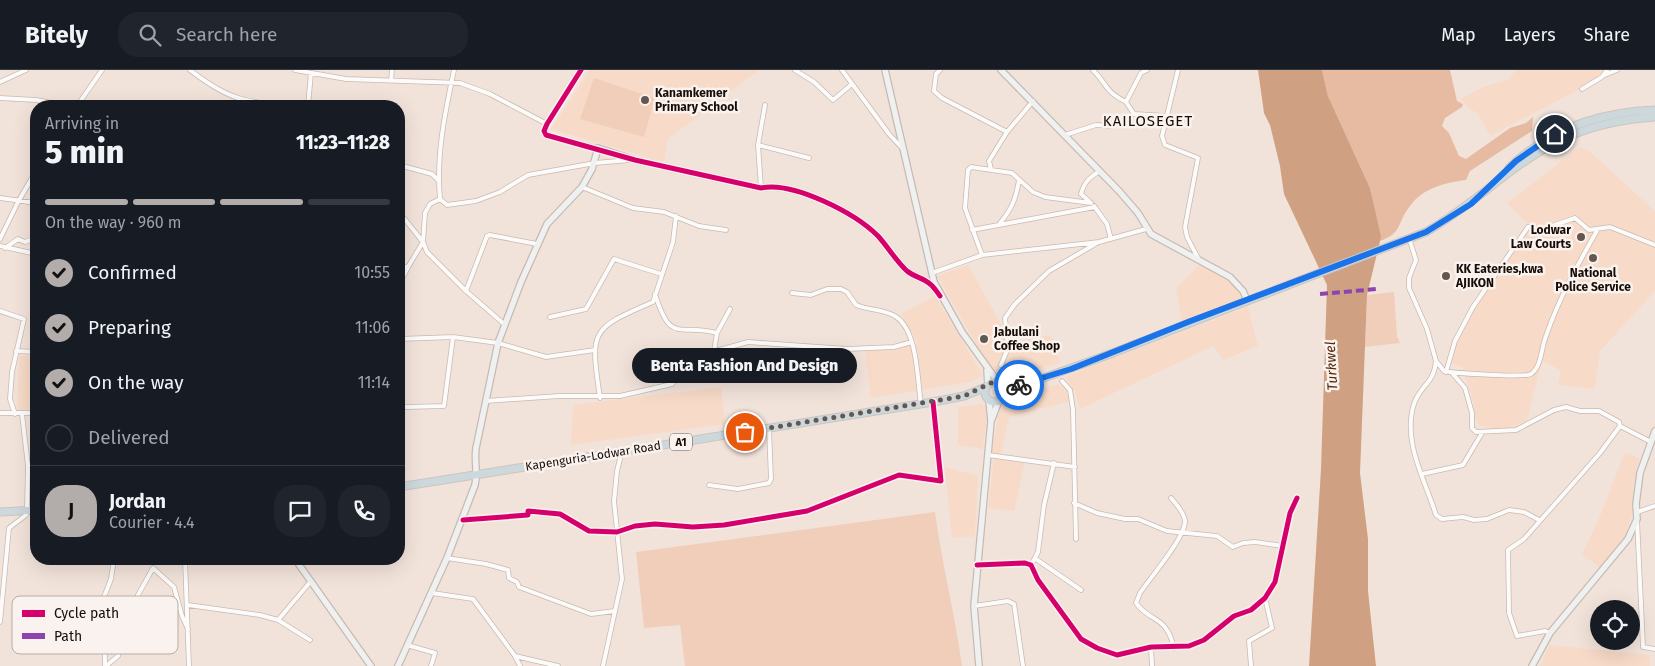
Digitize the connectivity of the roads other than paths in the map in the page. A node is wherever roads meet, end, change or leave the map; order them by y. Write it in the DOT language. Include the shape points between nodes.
graph roads {
  1 [pos="26,70"];
  2 [pos="102,70"];
  3 [pos="190,70"];
  4 [pos="295,70"];
  5 [pos="392,70"];
  6 [pos="454,70"];
  7 [pos="581,70"];
  8 [pos="795,70"];
  9 [pos="842,70"];
  10 [pos="885,70"];
  11 [pos="940,70"];
  12 [pos="1001,70"];
  13 [pos="1093,70"];
  14 [pos="1147,70"];
  15 [pos="1178,70"];
  16 [pos="1607,70"];
  17 [pos="1617,70"];
  18 [pos="317,72"];
  19 [pos="311,73"];
  20 [pos="1602,77"];
  21 [pos="391,81"];
  22 [pos="0,82"];
  23 [pos="452,82"];
  24 [pos="852,84"];
  25 [pos="1582,89"];
  26 [pos="0,98"];
  27 [pos="36,100"];
  28 [pos="81,100"];
  29 [pos="241,100"];
  30 [pos="309,100"];
  31 [pos="1033,101"];
  32 [pos="1126,102"];
  33 [pos="765,105"];
  34 [pos="1655,110"];
  35 [pos="1166,116"];
  36 [pos="1655,117"];
  37 [pos="547,124"];
  38 [pos="1111,126"];
  39 [pos="1007,132"];
  40 [pos="1065,134"];
  41 [pos="758,145"];
  42 [pos="598,148"];
  43 [pos="903,150"];
  44 [pos="810,158"];
  45 [pos="635,160"];
  46 [pos="595,164"];
  47 [pos="405,167"];
  48 [pos="991,169"];
  49 [pos="1100,170"];
  50 [pos="438,180"];
  51 [pos="1019,180"];
  52 [pos="1499,180"];
  53 [pos="30,182"];
  54 [pos="582,187"];
  55 [pos="761,188"];
  56 [pos="0,198"];
  57 [pos="440,199"];
  58 [pos="18,202"];
  59 [pos="1090,202"];
  60 [pos="30,203"];
  61 [pos="1095,207"];
  62 [pos="676,216"];
  63 [pos="405,220"];
  64 [pos="999,224"];
  65 [pos="1146,228"];
  66 [pos="1598,229"];
  67 [pos="726,230"];
  68 [pos="972,230"];
  69 [pos="1409,238"];
  70 [pos="0,239"];
  71 [pos="1111,239"];
  72 [pos="30,240"];
  73 [pos="423,242"];
  74 [pos="1099,242"];
  75 [pos="537,244"];
  76 [pos="1655,245"];
  77 [pos="0,246"];
  78 [pos="5,248"];
  79 [pos="30,253"];
  80 [pos="982,255"];
  81 [pos="1198,258"];
  82 [pos="405,267"];
  83 [pos="408,267"];
  84 [pos="405,273"];
  85 [pos="662,274"];
  86 [pos="931,274"];
  87 [pos="466,291"];
  88 [pos="792,293"];
  89 [pos="655,294"];
  90 [pos="940,296"];
  91 [pos="1247,300"];
  92 [pos="730,309"];
  93 [pos="0,310"];
  94 [pos="550,317"];
  95 [pos="504,324"];
  96 [pos="718,333"];
  97 [pos="452,337"];
  98 [pos="405,339"];
  99 [pos="912,342"];
  100 [pos="498,343"];
  101 [pos="595,350"];
  102 [pos="16,351"];
  103 [pos="30,352"];
  104 [pos="714,352"];
  105 [pos="1436,361"];
  106 [pos="1001,365"];
  107 [pos="987,370"];
  108 [pos="1446,372"];
  109 [pos="1452,373"];
  110 [pos="1062,381"];
  111 [pos="999,383"];
  112 [pos="1024,385"];
  113 [pos="987,386"];
  114 [pos="964,396"];
  115 [pos="600,398"];
  116 [pos="1001,398"];
  117 [pos="988,399"];
  118 [pos="485,401"];
  119 [pos="933,402"];
  120 [pos="921,404"];
  121 [pos="406,407"];
  122 [pos="0,413"];
  123 [pos="30,413"];
  124 [pos="15,414"];
  125 [pos="22,414"];
  126 [pos="991,421"];
  127 [pos="1620,426"];
  128 [pos="769,429"];
  129 [pos="1655,431"];
  130 [pos="1482,433"];
  131 [pos="1651,442"];
  132 [pos="622,451"];
  133 [pos="988,455"];
  134 [pos="1054,463"];
  135 [pos="28,466"];
  136 [pos="1074,467"];
  137 [pos="478,473"];
  138 [pos="1422,474"];
  139 [pos="709,485"];
  140 [pos="405,486"];
  141 [pos="1171,498"];
  142 [pos="1297,498"];
  143 [pos="1074,503"];
  144 [pos="1655,506"];
  145 [pos="27,510"];
  146 [pos="0,512"];
  147 [pos="1636,512"];
  148 [pos="1637,519"];
  149 [pos="463,520"];
  150 [pos="1539,520"];
  151 [pos="617,532"];
  152 [pos="1181,533"];
  153 [pos="1076,539"];
  154 [pos="1283,546"];
  155 [pos="447,558"];
  156 [pos="1036,559"];
  157 [pos="113,565"];
  158 [pos="185,565"];
  159 [pos="299,565"];
  160 [pos="977,565"];
  161 [pos="1031,565"];
  162 [pos="311,581"];
  163 [pos="1081,590"];
  164 [pos="432,593"];
  165 [pos="104,596"];
  166 [pos="138,596"];
  167 [pos="176,596"];
  168 [pos="1265,598"];
  169 [pos="178,602"];
  170 [pos="188,606"];
  171 [pos="974,606"];
  172 [pos="615,611"];
  173 [pos="278,620"];
  174 [pos="0,622"];
  175 [pos="188,629"];
  176 [pos="1550,633"];
  177 [pos="310,640"];
  178 [pos="407,645"];
  179 [pos="1151,647"];
  180 [pos="1174,648"];
  181 [pos="1655,648"];
  182 [pos="119,654"];
  183 [pos="516,656"];
  184 [pos="106,666"];
  185 [pos="189,666"];
  186 [pos="371,666"];
  187 [pos="398,666"];
  188 [pos="431,666"];
  189 [pos="520,666"];
  190 [pos="558,666"];
  191 [pos="603,666"];
  192 [pos="979,666"];
  193 [pos="1023,666"];
  194 [pos="1152,666"];
  195 [pos="1251,666"];
  196 [pos="1532,666"];
  1 -- 22 [label="street"];
  2 -- 28 [label="street"];
  3 -- 29 [label="street"];
  4 -- 19 [label="street"];
  5 -- 21 [label="street"];
  6 -- 23 [label="street"];
  7 -- 37 [label="street"];
  8 -- 24 [label="street" via="833,100"];
  9 -- 24 [label="street"];
  10 -- 43 [label="street"];
  11 -- 39 [label="street" via="936,74 934,91"];
  12 -- 31 [label="street"];
  13 -- 32 [label="street" via="1114,97"];
  14 -- 32 [label="street" via="1141,72"];
  15 -- 35 [label="street"];
  16 -- 20 [label="street"];
  17 -- 20 [label="street"];
  18 -- 19 [label="street"];
  18 -- 21 [label="street" via="346,79"];
  19 -- 30 [label="street"];
  20 -- 25 [label="street"];
  21 -- 23 [label="street"];
  23 -- 37 [label="street" via="478,89"];
  23 -- 50 [label="street" via="441,136"];
  24 -- 43 [label="street"];
  26 -- 27 [label="street"];
  31 -- 39 [label="street"];
  31 -- 40 [label="street"];
  32 -- 35 [label="street" via="1134,114"];
  33 -- 41 [label="street"];
  34 -- 52 [label="highway" via="1626,112 1566,128 1516,161"];
  35 -- 81 [label="street" via="1163,142 1198,158 1185,227"];
  36 -- 52 [label="highway" via="1618,120 1568,136 1542,149"];
  37 -- 42 [label="street" via="546,135"];
  38 -- 40 [label="street" via="1096,125"];
  39 -- 48 [label="street" via="990,161"];
  40 -- 49 [label="street"];
  41 -- 44 [label="street"];
  41 -- 55 [label="street"];
  42 -- 45 [label="street"];
  42 -- 46 [label="street"];
  43 -- 86 [label="street"];
  45 -- 46 [label="street"];
  45 -- 55 [label="street"];
  46 -- 54 [label="street"];
  46 -- 57 [label="street" via="528,175 500,192 476,201 447,205"];
  47 -- 50 [label="street" via="432,174"];
  48 -- 51 [label="street" via="1012,174"];
  48 -- 68 [label="street" via="975,166 968,170 965,208"];
  49 -- 59 [label="street" via="1083,187 1081,194"];
  49 -- 65 [label="street" via="1138,213"];
  50 -- 57 [label="street"];
  51 -- 59 [label="street" via="1045,197"];
  51 -- 64 [label="street" via="1011,210"];
  52 -- 69 [label="highway" via="1452,218"];
  53 -- 58 [label="street"];
  54 -- 62 [label="street" via="632,208 647,208"];
  54 -- 75 [label="street" via="547,224"];
  55 -- 90 [label="street" via="771,185 794,190 846,212 877,235 907,270 918,279 929,282"];
  56 -- 58 [label="street"];
  57 -- 73 [label="street" via="430,204 425,213"];
  58 -- 60 [label="street"];
  58 -- 70 [label="street"];
  59 -- 61 [label="street"];
  61 -- 64 [label="street"];
  61 -- 71 [label="street" via="1107,224"];
  62 -- 67 [label="street" via="699,226"];
  62 -- 85 [label="street" via="673,242"];
  63 -- 73 [label="street"];
  64 -- 68 [label="street"];
  65 -- 71 [label="street"];
  65 -- 81 [label="street" via="1157,238"];
  66 -- 76 [label="street" via="1610,227"];
  66 -- 108 [label="street" via="1586,229 1575,218 1543,229 1528,227 1472,306 1450,354"];
  66 -- 109 [label="street" via="1563,294 1543,343 1537,368 1530,376"];
  68 -- 80 [label="street"];
  69 -- 91 [label="highway"];
  69 -- 105 [label="street" via="1416,260 1409,288"];
  71 -- 74 [label="street"];
  72 -- 78 [label="street" via="18,239"];
  73 -- 83 [label="street"];
  73 -- 87 [label="street" via="427,252"];
  74 -- 80 [label="street"];
  74 -- 106 [label="street" via="1049,271 1015,304 1005,318 1008,348"];
  75 -- 87 [label="street" via="487,236"];
  75 -- 95 [label="street"];
  77 -- 78 [label="street"];
  78 -- 79 [label="street"];
  80 -- 86 [label="street"];
  81 -- 91 [label="street" via="1236,282"];
  82 -- 83 [label="street"];
  83 -- 84 [label="street"];
  85 -- 89 [label="street"];
  85 -- 94 [label="street" via="614,259 586,309"];
  86 -- 90 [label="street"];
  87 -- 95 [label="street"];
  88 -- 99 [label="street" via="811,295 827,289 841,289 856,305 896,316 911,333"];
  89 -- 96 [label="street" via="663,320 673,328"];
  89 -- 101 [label="street" via="653,302 616,318 603,328"];
  90 -- 107 [label="street"];
  91 -- 112 [label="highway"];
  92 -- 96 [label="street"];
  93 -- 102 [label="street" via="24,319"];
  95 -- 100 [label="street"];
  96 -- 104 [label="street"];
  97 -- 98 [label="street"];
  97 -- 100 [label="street"];
  97 -- 121 [label="street" via="444,406"];
  99 -- 104 [label="street" via="894,347 847,349 748,342"];
  99 -- 120 [label="street"];
  100 -- 101 [label="street" via="546,357"];
  100 -- 118 [label="street"];
  101 -- 115 [label="street"];
  102 -- 103 [label="street"];
  102 -- 124 [label="street" via="10,399"];
  104 -- 115 [label="street" via="683,360 680,373 672,384"];
  105 -- 108 [label="street"];
  105 -- 138 [label="street" via="1435,374 1418,394 1411,418 1410,431"];
  107 -- 111 [label="street"];
  107 -- 113 [label="street"];
  108 -- 109 [label="street"];
  109 -- 130 [label="street" via="1465,388 1473,430"];
  110 -- 136 [label="street" via="1072,396"];
  111 -- 112 [label="highway"];
  111 -- 113 [label="highway"];
  111 -- 116 [label="highway" via="1004,389"];
  112 -- 116 [label="highway"];
  113 -- 114 [label="highway, Kapenguria-Lodwar Road / A1"];
  113 -- 117 [label="highway" via="985,395"];
  114 -- 117 [label="highway, Kapenguria-Lodwar Road / A1"];
  114 -- 119 [label="highway, Kapenguria-Lodwar Road / A1"];
  115 -- 118 [label="street" via="559,396"];
  116 -- 117 [label="highway"];
  116 -- 126 [label="street"];
  117 -- 126 [label="street"];
  118 -- 137 [label="street" via="474,457"];
  119 -- 120 [label="highway, Kapenguria-Lodwar Road / A1"];
  119 -- 151 [label="street" via="941,482 899,474 838,501 785,516 703,527 655,524"];
  120 -- 128 [label="highway, Kapenguria-Lodwar Road / A1"];
  122 -- 124 [label="street"];
  123 -- 125 [label="street"];
  124 -- 125 [label="street"];
  125 -- 135 [label="street"];
  126 -- 133 [label="street"];
  127 -- 130 [label="street" via="1619,422 1599,411 1580,411 1570,407 1554,410 1516,430"];
  127 -- 131 [label="street"];
  127 -- 150 [label="street"];
  128 -- 132 [label="highway, Kapenguria-Lodwar Road / A1"];
  128 -- 139 [label="street" via="769,483 738,489"];
  129 -- 131 [label="street"];
  130 -- 138 [label="street" via="1462,464"];
  131 -- 147 [label="street" via="1639,478"];
  132 -- 137 [label="highway, Kapenguria-Lodwar Road / A1"];
  132 -- 151 [label="street" via="614,494"];
  133 -- 134 [label="street"];
  133 -- 160 [label="street"];
  134 -- 136 [label="street"];
  134 -- 156 [label="street"];
  135 -- 145 [label="street"];
  136 -- 143 [label="street"];
  137 -- 140 [label="highway, Kapenguria-Lodwar Road / A1"];
  137 -- 149 [label="street"];
  138 -- 150 [label="street" via="1439,518 1487,519 1510,510 1524,512"];
  141 -- 152 [label="street" via="1185,521"];
  142 -- 154 [label="street" via="1290,513"];
  143 -- 152 [label="street" via="1097,513 1138,519"];
  143 -- 153 [label="street"];
  144 -- 147 [label="street"];
  145 -- 146 [label="highway"];
  145 -- 174 [label="street" via="26,515 9,528"];
  147 -- 148 [label="street"];
  148 -- 176 [label="street" via="1628,539"];
  148 -- 181 [label="street" via="1643,647"];
  149 -- 151 [label="street" via="528,515 528,511 547,512 560,514 589,532"];
  149 -- 155 [label="street"];
  150 -- 176 [label="street" via="1524,539 1507,552 1509,613 1516,636"];
  151 -- 172 [label="street" via="622,579"];
  152 -- 154 [label="street" via="1217,536 1233,547 1255,542"];
  152 -- 180 [label="street" via="1136,603 1164,623"];
  154 -- 168 [label="street" via="1275,582"];
  155 -- 164 [label="street"];
  155 -- 172 [label="street" via="508,570 508,578 517,582 519,587 591,614"];
  156 -- 161 [label="street"];
  156 -- 163 [label="street"];
  157 -- 165 [label="street"];
  158 -- 170 [label="street"];
  159 -- 162 [label="street"];
  160 -- 161 [label="street"];
  160 -- 171 [label="street"];
  161 -- 179 [label="street" via="1038,580 1086,642 1117,655"];
  162 -- 173 [label="street"];
  162 -- 186 [label="street"];
  164 -- 178 [label="street"];
  164 -- 183 [label="street" via="473,599"];
  166 -- 167 [label="street" via="153,568 174,587"];
  168 -- 180 [label="street" via="1251,610 1234,616 1204,640"];
  168 -- 195 [label="street" via="1272,628 1249,641"];
  169 -- 175 [label="street"];
  170 -- 173 [label="street"];
  170 -- 175 [label="street"];
  171 -- 192 [label="street"];
  171 -- 193 [label="street" via="1008,601 1014,604"];
  172 -- 191 [label="street"];
  173 -- 177 [label="street"];
  175 -- 185 [label="street"];
  176 -- 196 [label="street"];
  178 -- 187 [label="street"];
  178 -- 188 [label="street" via="435,653"];
  179 -- 180 [label="street"];
  179 -- 194 [label="street"];
  182 -- 184 [label="street"];
  183 -- 189 [label="street"];
  183 -- 190 [label="street"];
}
